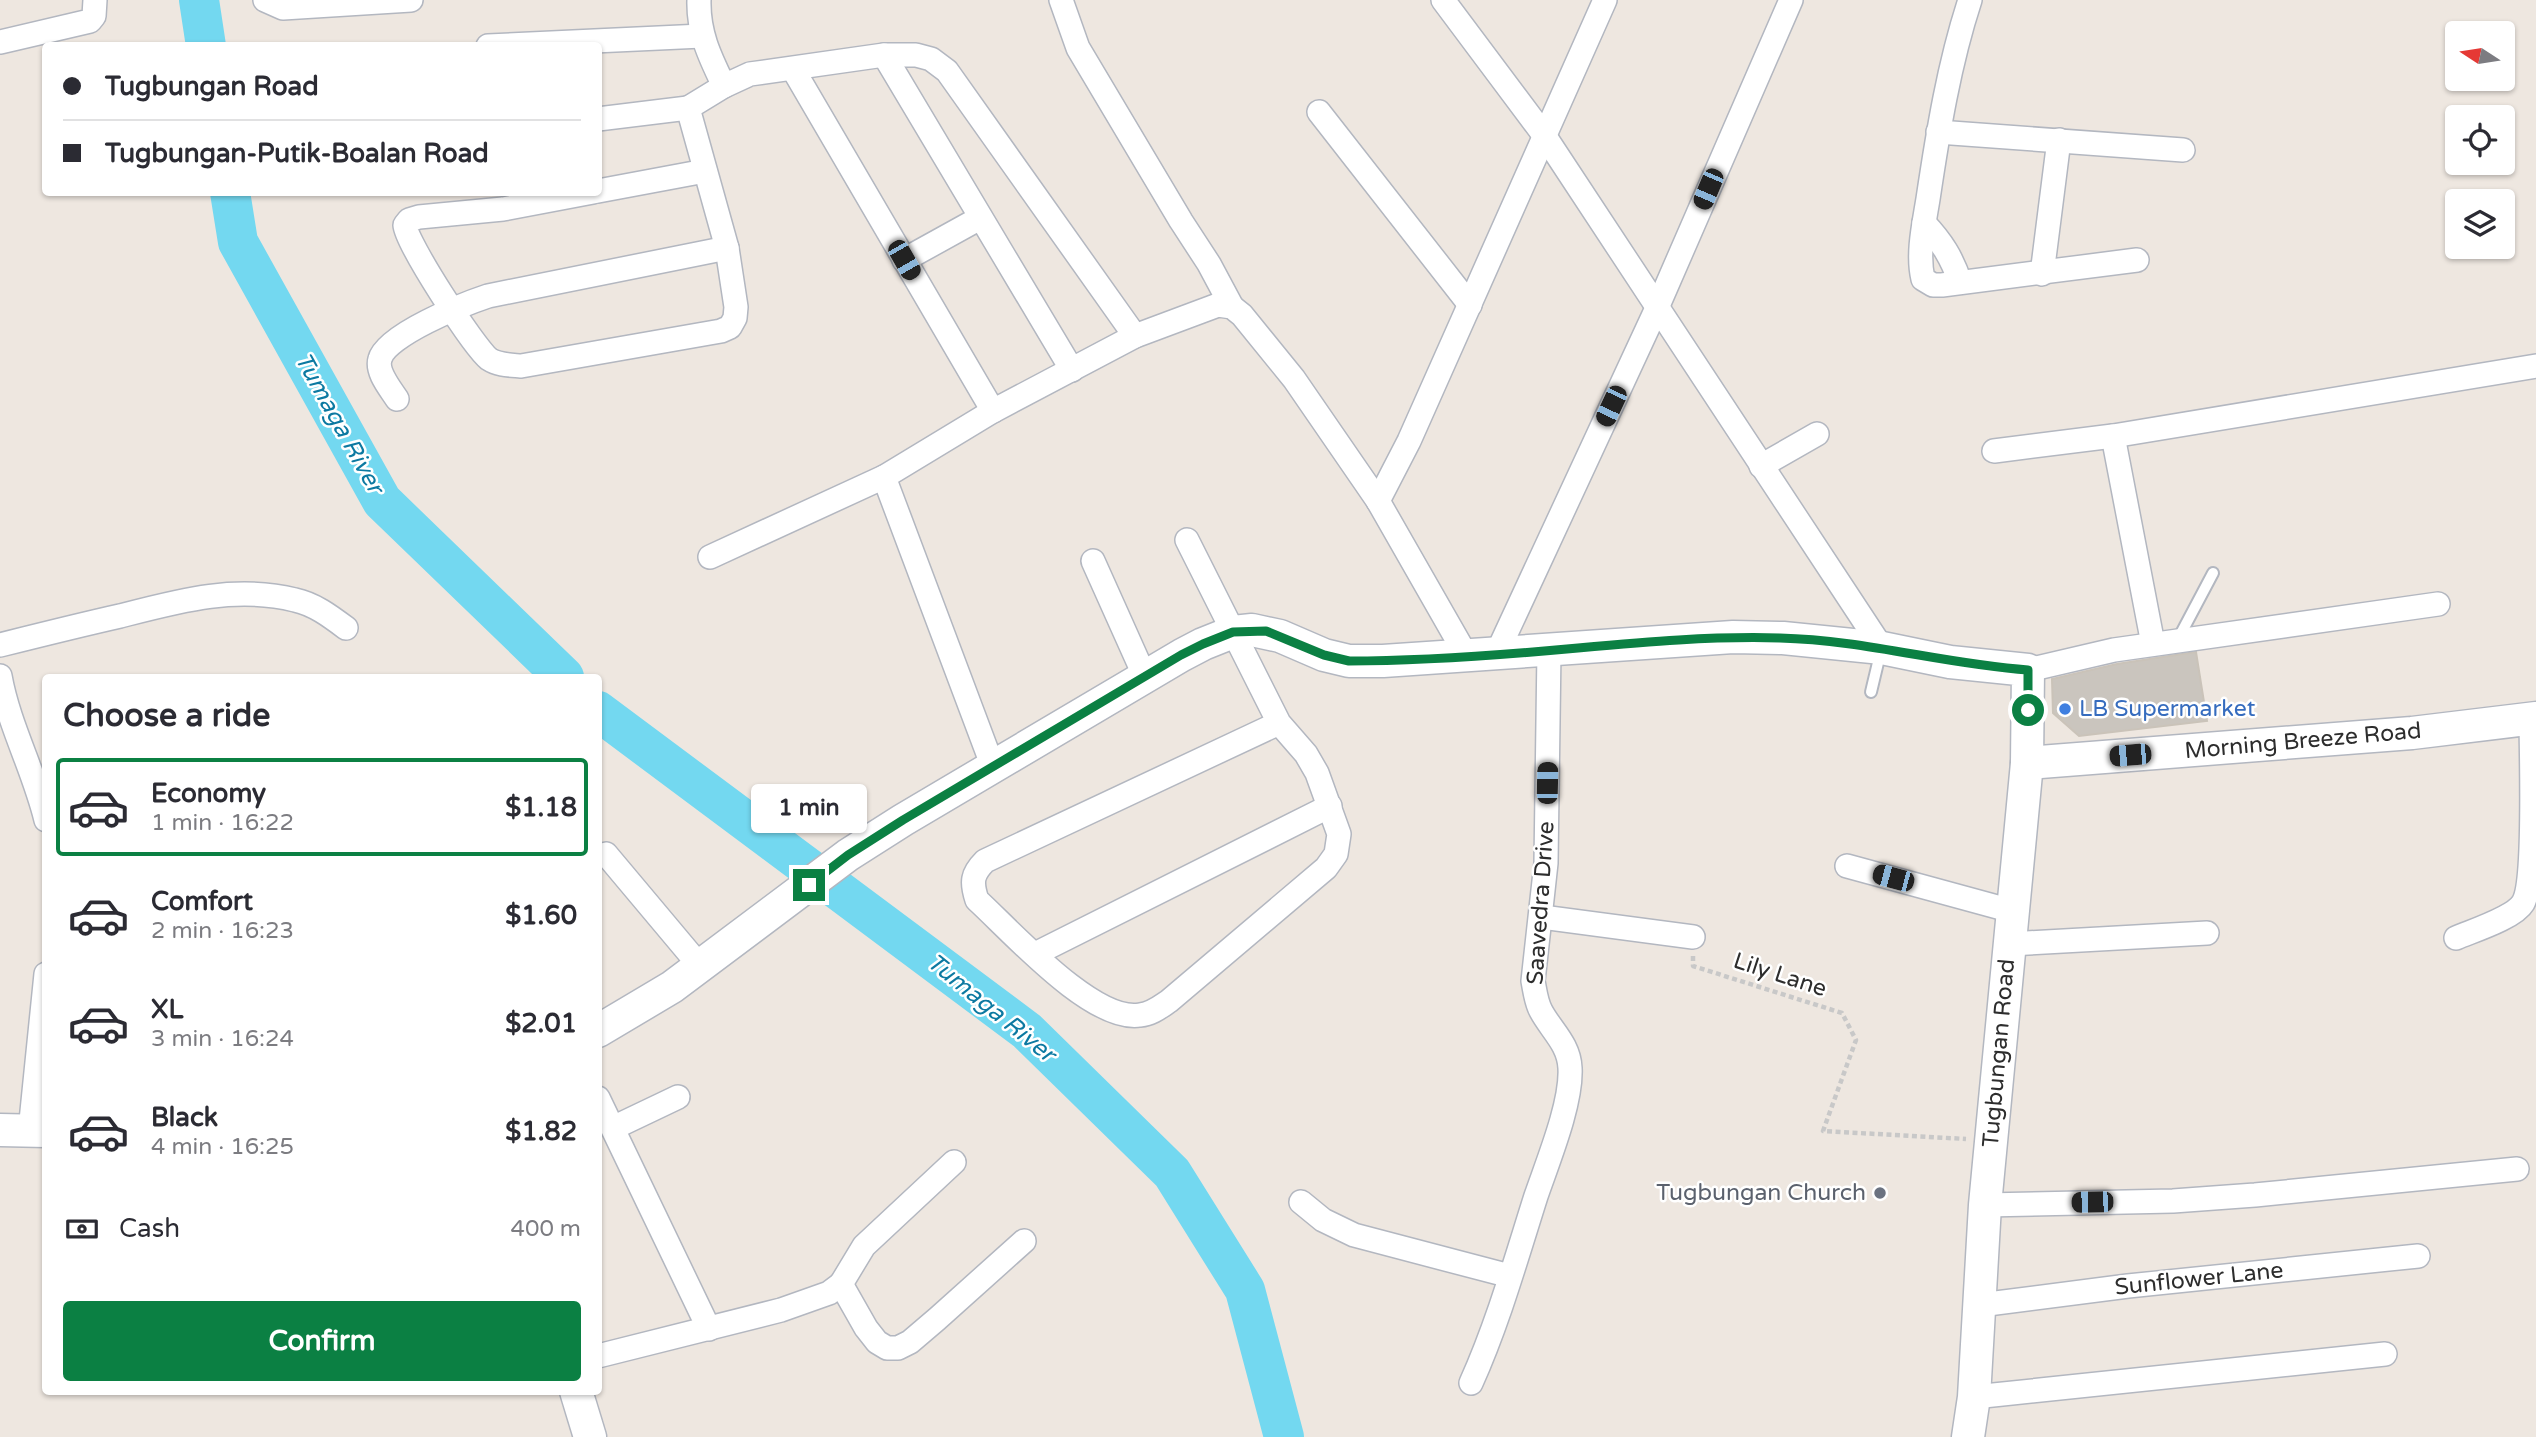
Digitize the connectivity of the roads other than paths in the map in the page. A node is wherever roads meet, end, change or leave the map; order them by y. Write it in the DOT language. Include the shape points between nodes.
graph roads {
  1 [pos="95,0"];
  2 [pos="265,0"];
  3 [pos="411,0"];
  4 [pos="699,0"];
  5 [pos="1061,0"];
  6 [pos="1443,0"];
  7 [pos="1605,0"];
  8 [pos="1791,0"];
  9 [pos="1970,0"];
  10 [pos="702,36"];
  11 [pos="0,42"];
  12 [pos="574,42"];
  13 [pos="884,55"];
  14 [pos="793,69"];
  15 [pos="724,86"];
  16 [pos="688,108"];
  17 [pos="1320,112"];
  18 [pos="602,119"];
  19 [pos="1938,132"];
  20 [pos="1544,135"];
  21 [pos="2059,140"];
  22 [pos="2183,150"];
  23 [pos="705,171"];
  24 [pos="602,190"];
  25 [pos="572,196"];
  26 [pos="478,202"];
  27 [pos="980,218"];
  28 [pos="1924,223"];
  29 [pos="727,248"];
  30 [pos="904,260"];
  31 [pos="2137,260"];
  32 [pos="2042,274"];
  33 [pos="1960,282"];
  34 [pos="1470,305"];
  35 [pos="1232,307"];
  36 [pos="453,308"];
  37 [pos="1657,308"];
  38 [pos="1135,336"];
  39 [pos="2536,366"];
  40 [pos="1072,370"];
  41 [pos="397,399"];
  42 [pos="993,411"];
  43 [pos="1817,434"];
  44 [pos="2113,436"];
  45 [pos="1994,451"];
  46 [pos="1761,466"];
  47 [pos="884,477"];
  48 [pos="1378,501"];
  49 [pos="1187,540"];
  50 [pos="710,557"];
  51 [pos="1093,561"];
  52 [pos="2213,573"];
  53 [pos="2438,604"];
  54 [pos="346,628"];
  55 [pos="1233,632"];
  56 [pos="2176,642"];
  57 [pos="2153,644"];
  58 [pos="0,645"];
  59 [pos="1882,648"];
  60 [pos="1549,650"];
  61 [pos="1497,653"];
  62 [pos="1466,655"];
  63 [pos="2028,670"];
  64 [pos="0,676"];
  65 [pos="1144,677"];
  66 [pos="1871,692"];
  67 [pos="2534,718"];
  68 [pos="1279,723"];
  69 [pos="2027,763"];
  70 [pos="993,767"];
  71 [pos="42,803"];
  72 [pos="1330,806"];
  73 [pos="606,854"];
  74 [pos="1847,866"];
  75 [pos="2012,911"];
  76 [pos="1542,917"];
  77 [pos="2207,933"];
  78 [pos="1693,937"];
  79 [pos="2456,938"];
  80 [pos="2009,944"];
  81 [pos="1035,954"];
  82 [pos="700,967"];
  83 [pos="42,1004"];
  84 [pos="602,1029"];
  85 [pos="678,1097"];
  86 [pos="602,1106"];
  87 [pos="613,1128"];
  88 [pos="25,1131"];
  89 [pos="954,1162"];
  90 [pos="2517,1169"];
  91 [pos="1301,1202"];
  92 [pos="1985,1205"];
  93 [pos="1024,1241"];
  94 [pos="2418,1255"];
  95 [pos="1510,1276"];
  96 [pos="841,1284"];
  97 [pos="1980,1305"];
  98 [pos="709,1329"];
  99 [pos="2385,1354"];
  100 [pos="602,1355"];
  101 [pos="1471,1383"];
  102 [pos="577,1395"];
  103 [pos="1974,1397"];
  104 [pos="590,1437"];
  105 [pos="1968,1437"];
  1 -- 11 [label="street" via="90,21"];
  2 -- 3 [label="street" via="283,8"];
  4 -- 10 [label="street"];
  5 -- 35 [label="street" via="1078,48"];
  6 -- 20 [label="street"];
  7 -- 20 [label="street"];
  8 -- 37 [label="street"];
  9 -- 19 [label="street"];
  10 -- 12 [label="street"];
  10 -- 15 [label="street"];
  13 -- 14 [label="street"];
  13 -- 27 [label="street"];
  13 -- 38 [label="street" via="916,55 947,71"];
  14 -- 15 [label="street" via="750,74"];
  14 -- 30 [label="street"];
  15 -- 16 [label="street"];
  16 -- 18 [label="street"];
  16 -- 23 [label="street"];
  17 -- 34 [label="street"];
  19 -- 21 [label="street"];
  19 -- 28 [label="street"];
  20 -- 34 [label="street"];
  20 -- 37 [label="street"];
  21 -- 22 [label="street"];
  21 -- 32 [label="street"];
  23 -- 24 [label="street"];
  23 -- 29 [label="street"];
  25 -- 26 [label="street" via="503,209"];
  26 -- 36 [label="street" via="405,225 413,246"];
  27 -- 30 [label="street"];
  27 -- 40 [label="street"];
  28 -- 33 [label="street" via="1943,243"];
  28 -- 33 [label="street" via="1923,279 1933,285"];
  29 -- 36 [label="street" via="499,294"];
  29 -- 36 [label="street" via="736,306 730,327 721,331 521,366 502,365 489,359"];
  30 -- 42 [label="street"];
  31 -- 32 [label="street"];
  32 -- 33 [label="street"];
  34 -- 48 [label="street"];
  35 -- 38 [label="street" via="1218,305"];
  35 -- 48 [label="street" via="1294,379"];
  36 -- 41 [label="street" via="394,342 380,357 383,377"];
  37 -- 46 [label="street"];
  37 -- 61 [label="street"];
  38 -- 40 [label="street"];
  39 -- 44 [label="street"];
  40 -- 42 [label="street"];
  42 -- 47 [label="street"];
  43 -- 46 [label="street"];
  44 -- 45 [label="street"];
  44 -- 57 [label="street"];
  46 -- 59 [label="street"];
  47 -- 50 [label="street"];
  47 -- 70 [label="street"];
  48 -- 62 [label="street"];
  49 -- 55 [label="street"];
  51 -- 65 [label="street"];
  52 -- 56 [label="lane"];
  53 -- 56 [label="street"];
  54 -- 58 [label="street" via="296,600 254,593 216,594"];
  55 -- 62 [label="main road" via="1266,631 1349,661"];
  55 -- 65 [label="main road"];
  55 -- 68 [label="street"];
  56 -- 57 [label="street"];
  57 -- 63 [label="street"];
  59 -- 60 [label="main road" via="1733,637"];
  59 -- 63 [label="main road" via="1950,662"];
  59 -- 66 [label="lane"];
  60 -- 61 [label="main road"];
  60 -- 76 [label="street, Saavedra Drive"];
  61 -- 62 [label="main road"];
  63 -- 69 [label="main road, Tugbungan Road"];
  64 -- 71 [label="street" via="13,730"];
  65 -- 70 [label="main road"];
  67 -- 69 [label="main road, Morning Breeze Road" via="2412,733"];
  67 -- 79 [label="street" via="2530,858 2523,902 2513,912"];
  68 -- 72 [label="street" via="1306,754"];
  68 -- 81 [label="street" via="985,861 975,871 972,885 977,900"];
  69 -- 75 [label="main road, Tugbungan Road"];
  70 -- 82 [label="main road" via="848,855"];
  72 -- 81 [label="street"];
  72 -- 81 [label="street" via="1339,834 1336,854 1326,869 1153,1012 1139,1016 1112,1012 1088,1000"];
  73 -- 82 [label="street"];
  74 -- 75 [label="street"];
  75 -- 80 [label="main road, Tugbungan Road"];
  76 -- 78 [label="street"];
  76 -- 95 [label="street, Saavedra Drive" via="1535,996 1566,1050 1569,1087"];
  77 -- 80 [label="street"];
  80 -- 92 [label="main road, Tugbungan Road"];
  82 -- 84 [label="main road"];
  83 -- 88 [label="street"];
  85 -- 87 [label="street"];
  86 -- 87 [label="street"];
  87 -- 98 [label="street"];
  89 -- 96 [label="street" via="864,1246"];
  90 -- 92 [label="street" via="2173,1201"];
  91 -- 95 [label="street" via="1323,1220 1354,1235"];
  92 -- 97 [label="main road, Tugbungan Road"];
  93 -- 96 [label="street" via="898,1348 877,1342"];
  94 -- 97 [label="street, Sunflower Lane"];
  95 -- 101 [label="street, Saavedra Drive"];
  96 -- 98 [label="street" via="807,1302"];
  97 -- 103 [label="main road, Tugbungan Road"];
  98 -- 100 [label="street"];
  99 -- 103 [label="street"];
  102 -- 104 [label="main road"];
  103 -- 105 [label="main road, Tugbungan Road"];
}
